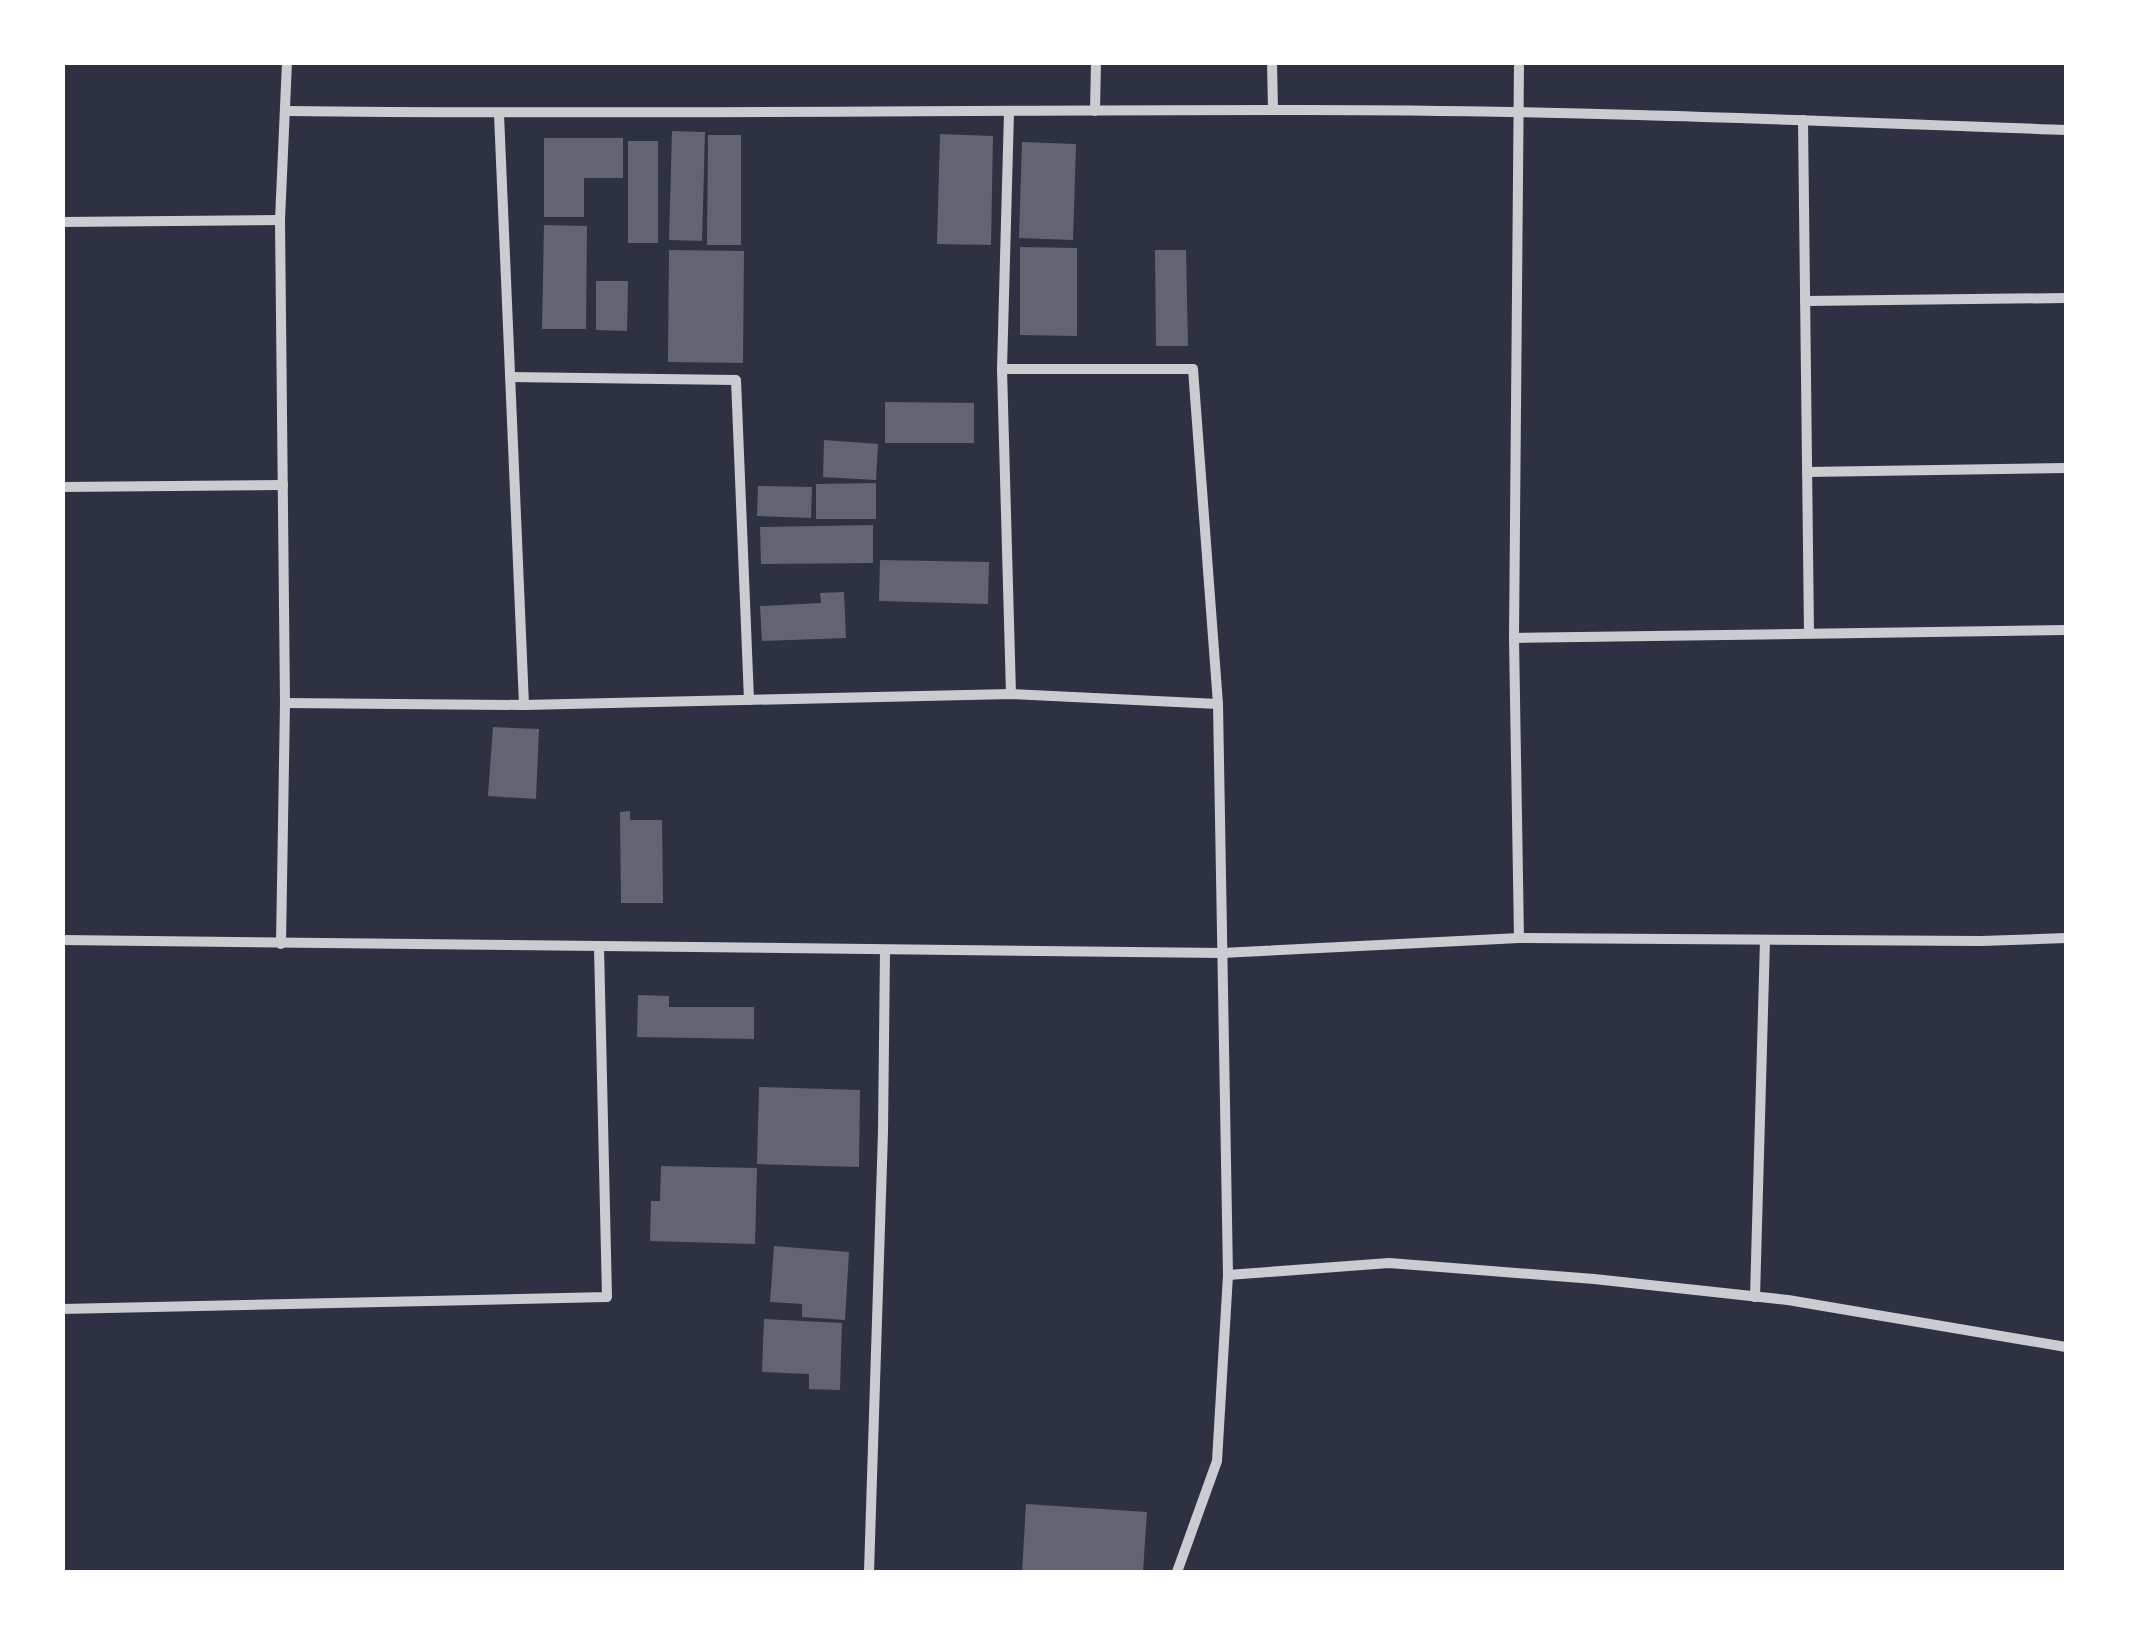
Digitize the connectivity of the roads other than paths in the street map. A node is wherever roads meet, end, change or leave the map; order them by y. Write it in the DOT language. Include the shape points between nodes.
graph roads {
  1 [pos="287,62"];
  2 [pos="1096,62"];
  3 [pos="1272,62"];
  4 [pos="1519,62"];
  5 [pos="1273,110"];
  6 [pos="287,111"];
  7 [pos="1008,112"];
  8 [pos="1095,112"];
  9 [pos="1517,113"];
  10 [pos="499,114"];
  11 [pos="1803,120"];
  12 [pos="2066,130"];
  13 [pos="280,220"];
  14 [pos="62,222"];
  15 [pos="2066,298"];
  16 [pos="1805,301"];
  17 [pos="1002,369"];
  18 [pos="510,377"];
  19 [pos="2066,468"];
  20 [pos="1807,472"];
  21 [pos="283,485"];
  22 [pos="62,487"];
  23 [pos="2066,630"];
  24 [pos="1809,633"];
  25 [pos="1514,638"];
  26 [pos="1012,694"];
  27 [pos="749,700"];
  28 [pos="285,704"];
  29 [pos="1218,704"];
  30 [pos="524,706"];
  31 [pos="1519,938"];
  32 [pos="2066,938"];
  33 [pos="62,940"];
  34 [pos="1765,940"];
  35 [pos="281,944"];
  36 [pos="599,947"];
  37 [pos="885,950"];
  38 [pos="1222,953"];
  39 [pos="1228,1275"];
  40 [pos="1755,1296"];
  41 [pos="62,1309"];
  42 [pos="2066,1347"];
  43 [pos="869,1572"];
  44 [pos="1177,1572"];
  1 -- 6 [label="street"];
  2 -- 8 [label="street"];
  3 -- 5 [label="street"];
  4 -- 9 [label="street"];
  5 -- 8 [label="street"];
  5 -- 9 [label="street"];
  6 -- 10 [label="street"];
  6 -- 13 [label="street"];
  7 -- 8 [label="street"];
  7 -- 10 [label="street"];
  7 -- 17 [label="street"];
  9 -- 11 [label="street"];
  9 -- 25 [label="street"];
  10 -- 18 [label="street"];
  11 -- 12 [label="street"];
  11 -- 16 [label="street"];
  13 -- 14 [label="street"];
  13 -- 21 [label="street"];
  15 -- 16 [label="street"];
  16 -- 20 [label="street"];
  17 -- 26 [label="street"];
  17 -- 29 [label="street" via="1193,369"];
  18 -- 27 [label="street" via="736,380"];
  18 -- 30 [label="street"];
  19 -- 20 [label="street"];
  20 -- 24 [label="street"];
  21 -- 22 [label="street"];
  21 -- 28 [label="street"];
  23 -- 24 [label="street"];
  24 -- 25 [label="street"];
  25 -- 31 [label="street"];
  26 -- 27 [label="street"];
  26 -- 29 [label="street"];
  27 -- 30 [label="street"];
  28 -- 30 [label="street"];
  28 -- 35 [label="street"];
  29 -- 38 [label="street"];
  31 -- 34 [label="street"];
  31 -- 38 [label="street"];
  32 -- 34 [label="street"];
  33 -- 35 [label="street"];
  34 -- 40 [label="street"];
  35 -- 36 [label="street"];
  36 -- 37 [label="street"];
  36 -- 41 [label="street" via="607,1298"];
  37 -- 38 [label="street"];
  37 -- 43 [label="street"];
  38 -- 39 [label="street"];
  39 -- 40 [label="street" via="1389,1264"];
  39 -- 44 [label="street" via="1217,1460"];
  40 -- 42 [label="street"];
}
